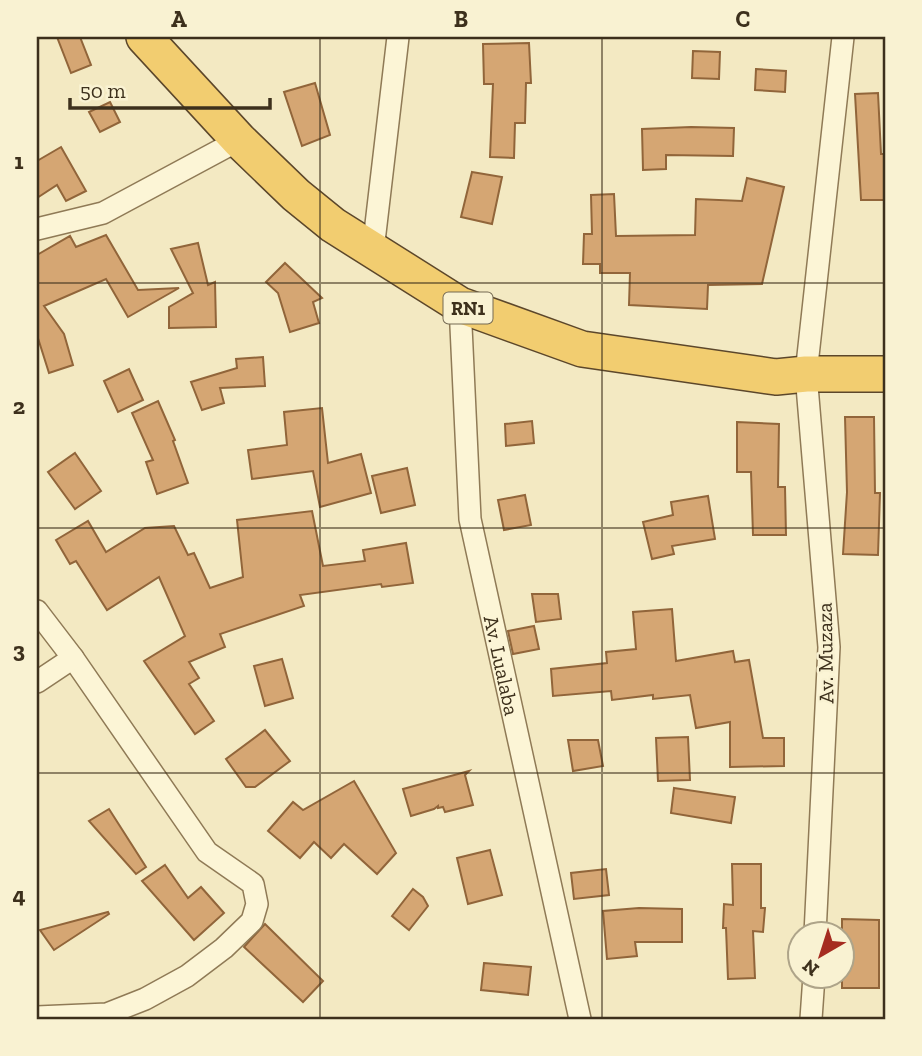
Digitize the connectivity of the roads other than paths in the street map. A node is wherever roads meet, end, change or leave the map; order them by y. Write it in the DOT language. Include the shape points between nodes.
graph roads {
  1 [pos="144,37"];
  2 [pos="398,37"];
  3 [pos="843,37"];
  4 [pos="239,140"];
  5 [pos="37,229"];
  6 [pos="373,250"];
  7 [pos="460,305"];
  8 [pos="806,374"];
  9 [pos="885,374"];
  10 [pos="37,611"];
  11 [pos="73,658"];
  12 [pos="37,682"];
  13 [pos="817,920"];
  14 [pos="813,990"];
  15 [pos="108,1016"];
  16 [pos="37,1017"];
  17 [pos="580,1019"];
  18 [pos="811,1019"];
  1 -- 4 [label="highway, RN1"];
  2 -- 6 [label="street"];
  3 -- 8 [label="street, Av. Muzaza"];
  4 -- 5 [label="street" via="103,213"];
  4 -- 6 [label="highway, RN1" via="296,195"];
  6 -- 7 [label="highway, RN1"];
  7 -- 8 [label="highway, RN1" via="582,349 776,377"];
  7 -- 17 [label="street, Av. Lualaba" via="470,519"];
  8 -- 9 [label="highway, RN1"];
  8 -- 13 [label="street, Av. Muzaza" via="829,647"];
  10 -- 11 [label="street"];
  11 -- 12 [label="street"];
  11 -- 15 [label="street" via="207,852 253,884 257,904 252,921 187,976"];
  14 -- 18 [label="street"];
  15 -- 16 [label="street"];
}
